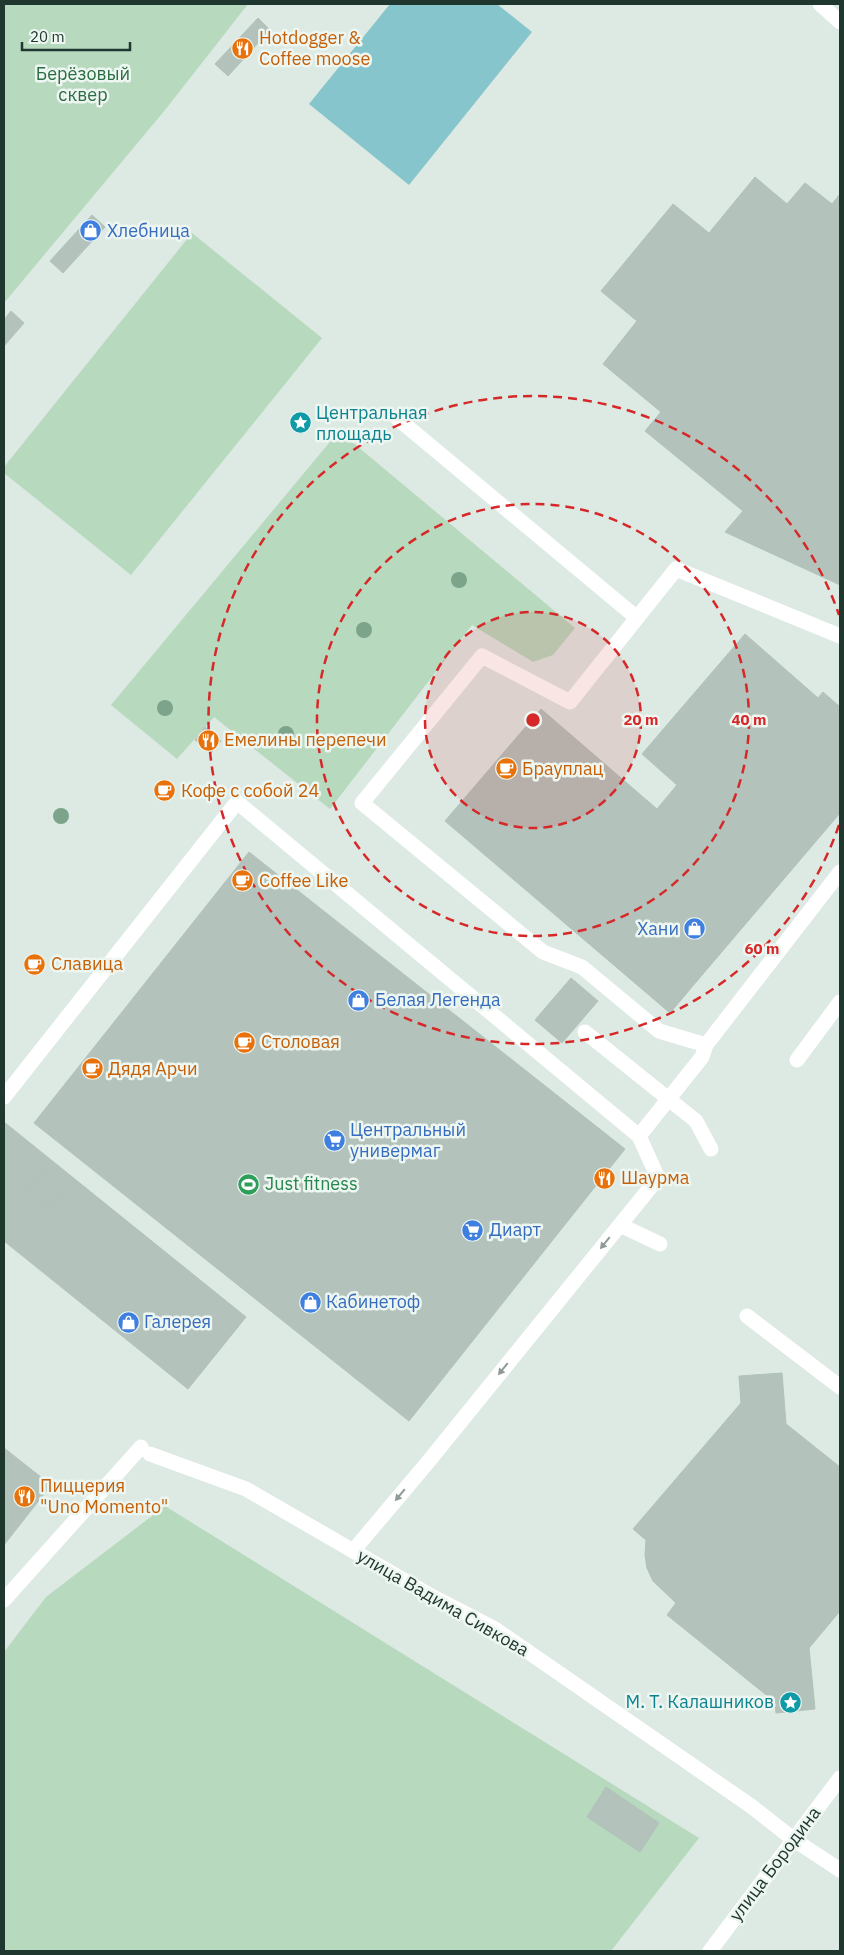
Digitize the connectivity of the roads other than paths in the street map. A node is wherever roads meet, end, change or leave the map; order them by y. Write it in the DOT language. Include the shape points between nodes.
graph roads {
  1 [pos="820,4"];
  2 [pos="840,22"];
  3 [pos="397,418"];
  4 [pos="637,618"];
  5 [pos="840,636"];
  6 [pos="840,872"];
  7 [pos="840,1002"];
  8 [pos="585,1032"];
  9 [pos="706,1045"];
  10 [pos="798,1060"];
  11 [pos="4,1097"];
  12 [pos="669,1098"];
  13 [pos="639,1136"];
  14 [pos="711,1149"];
  15 [pos="620,1225"];
  16 [pos="660,1244"];
  17 [pos="747,1316"];
  18 [pos="837,1381"];
  19 [pos="353,1551"];
  20 [pos="4,1600"];
  21 [pos="840,1778"];
  22 [pos="793,1839"];
  23 [pos="840,1870"];
  24 [pos="710,1951"];
  1 -- 2 [label="street"];
  3 -- 4 [label="street"];
  4 -- 5 [label="street" via="676,569"];
  4 -- 9 [label="street" via="570,702 482,656 362,803 543,952 582,967 659,1031"];
  6 -- 9 [label="street"];
  7 -- 10 [label="street"];
  8 -- 12 [label="street"];
  9 -- 12 [label="street" via="702,1057"];
  11 -- 13 [label="street" via="237,802"];
  12 -- 13 [label="street"];
  12 -- 14 [label="street" via="696,1122"];
  13 -- 15 [label="street" via="658,1178"];
  15 -- 16 [label="street"];
  15 -- 19 [label="street, one-way"];
  17 -- 18 [label="street"];
  19 -- 20 [label="street, улица Вадима Сивкова" via="246,1489 146,1450"];
  19 -- 22 [label="street, улица Вадима Сивкова" via="495,1629 751,1806"];
  21 -- 22 [label="street, улица Бородина"];
  22 -- 23 [label="street, улица Вадима Сивкова"];
  22 -- 24 [label="street, улица Бородина"];
}
